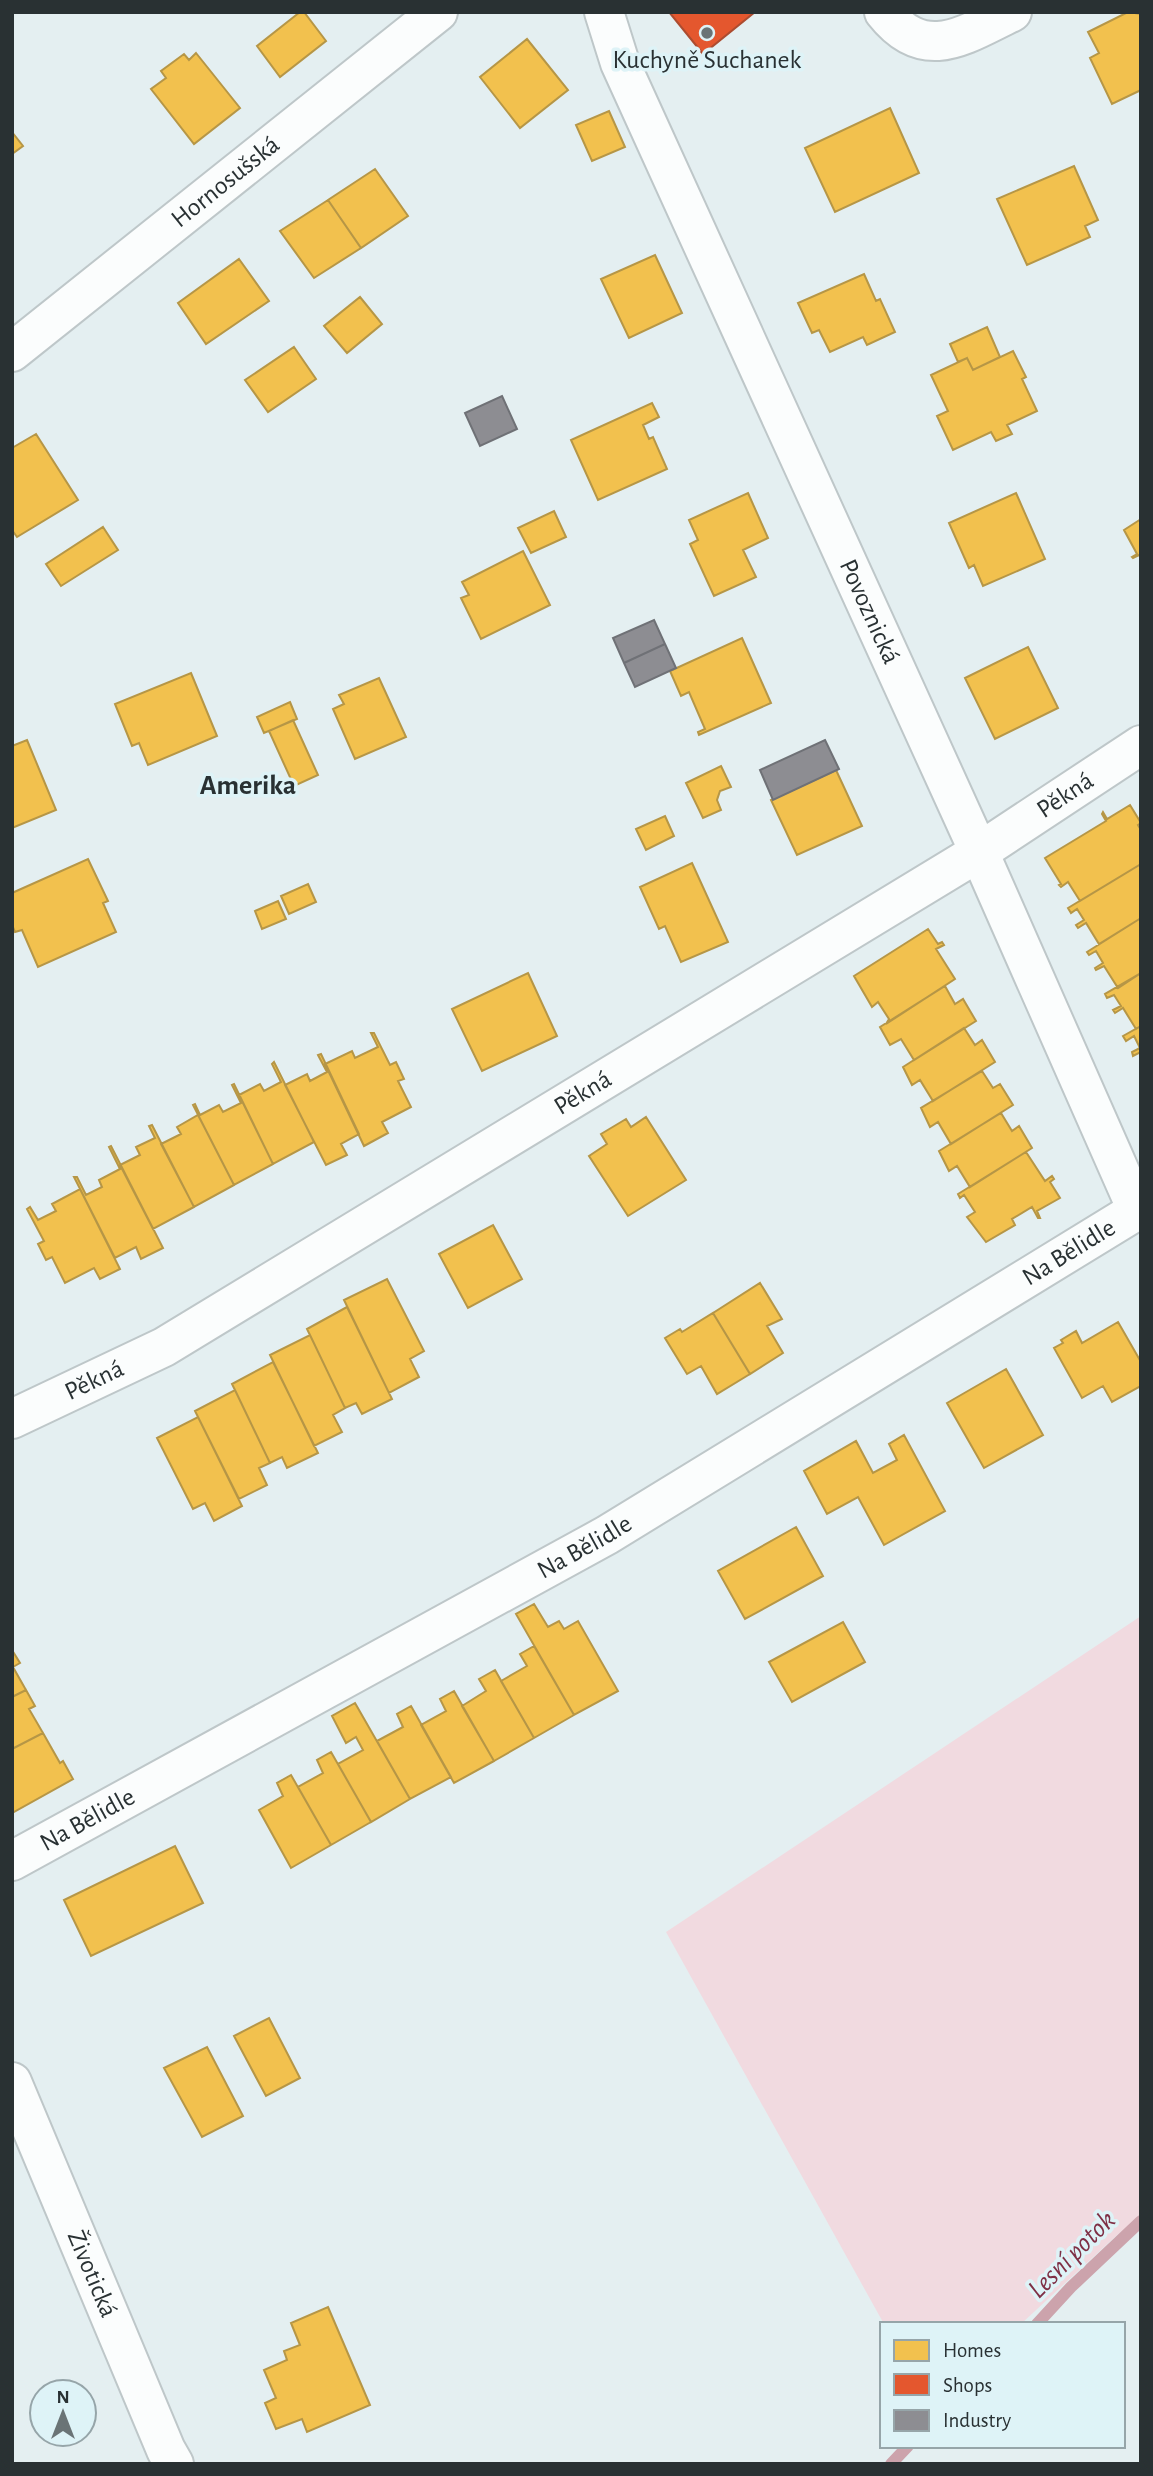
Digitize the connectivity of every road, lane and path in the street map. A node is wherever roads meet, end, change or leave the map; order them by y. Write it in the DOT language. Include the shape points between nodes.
graph roads {
  1 [pos="438,12"];
  2 [pos="604,12"];
  3 [pos="884,12"];
  4 [pos="1012,12"];
  5 [pos="12,352"];
  6 [pos="1141,745"];
  7 [pos="979,852"];
  8 [pos="1139,1209"];
  9 [pos="12,1419"];
  10 [pos="12,1861"];
  11 [pos="12,2082"];
  12 [pos="174,2464"];
  1 -- 5 [label="street, Hornosušská"];
  2 -- 7 [label="street, Povoznická" via="625,74"];
  3 -- 4 [label="street" via="914,38 934,43 954,39"];
  6 -- 7 [label="street, Pěkná"];
  7 -- 8 [label="street, Povoznická"];
  7 -- 9 [label="street, Pěkná" via="164,1347"];
  8 -- 10 [label="street, Na Bělidle" via="607,1535"];
  11 -- 12 [label="street, Životická"];
}
